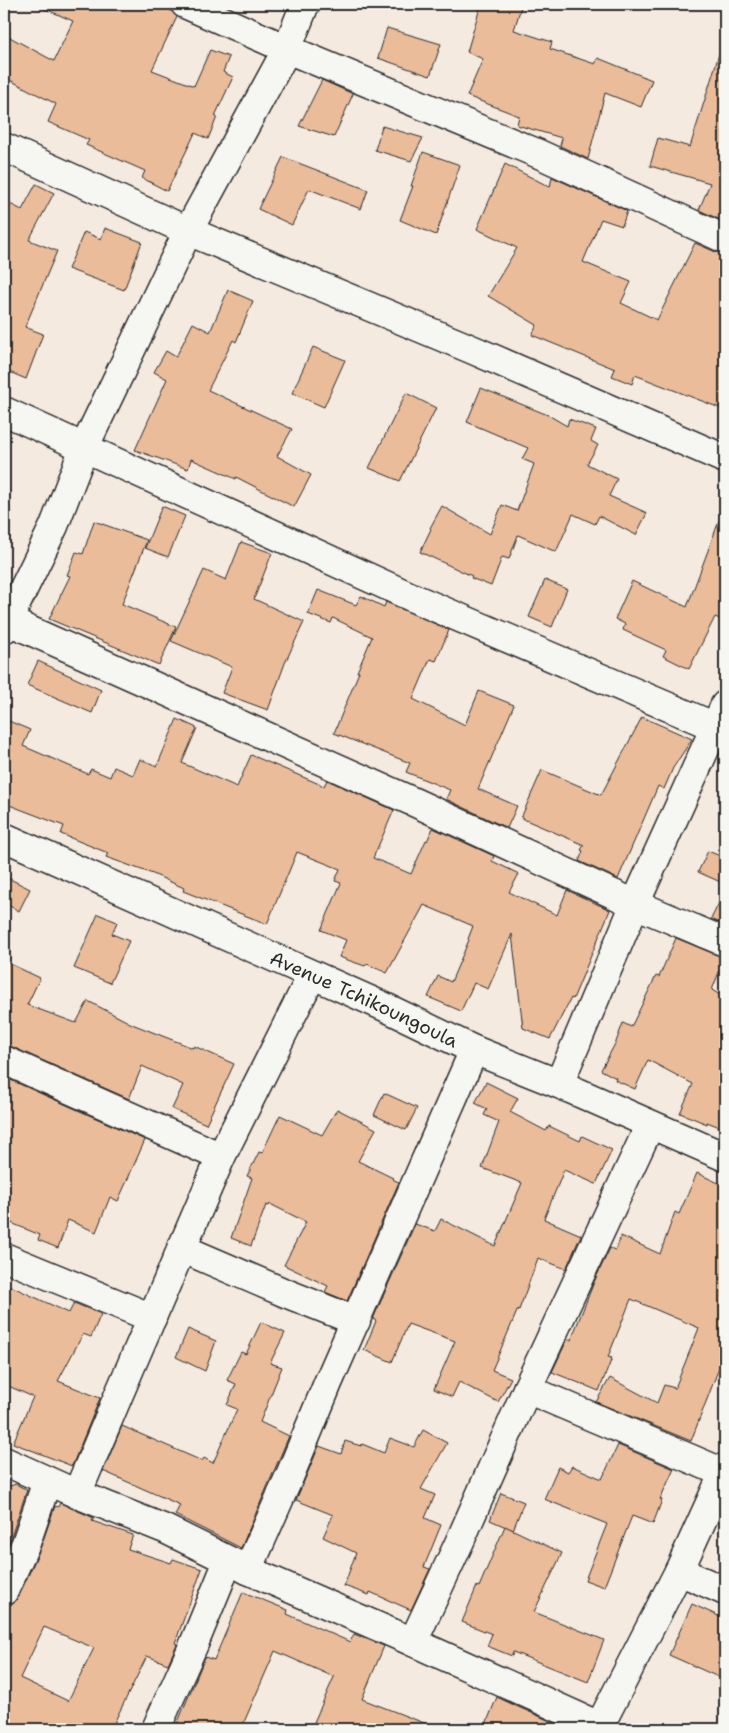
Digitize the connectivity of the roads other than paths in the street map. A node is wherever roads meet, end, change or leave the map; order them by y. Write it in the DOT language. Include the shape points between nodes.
graph roads {
  1 [pos="184,4"];
  2 [pos="306,4"];
  3 [pos="287,48"];
  4 [pos="4,147"];
  5 [pos="188,230"];
  6 [pos="725,239"];
  7 [pos="4,411"];
  8 [pos="84,448"];
  9 [pos="725,459"];
  10 [pos="5,623"];
  11 [pos="722,721"];
  12 [pos="4,837"];
  13 [pos="635,904"];
  14 [pos="725,942"];
  15 [pos="312,975"];
  16 [pos="474,1050"];
  17 [pos="4,1060"];
  18 [pos="559,1084"];
  19 [pos="650,1125"];
  20 [pos="221,1157"];
  21 [pos="725,1157"];
  22 [pos="181,1248"];
  23 [pos="4,1257"];
  24 [pos="152,1318"];
  25 [pos="356,1321"];
  26 [pos="527,1389"];
  27 [pos="4,1461"];
  28 [pos="725,1472"];
  29 [pos="47,1481"];
  30 [pos="77,1494"];
  31 [pos="238,1566"];
  32 [pos="679,1571"];
  33 [pos="4,1591"];
  34 [pos="725,1591"];
  35 [pos="412,1642"];
  36 [pos="598,1728"];
  37 [pos="156,1729"];
  1 -- 3 [label="street"];
  2 -- 3 [label="street"];
  3 -- 5 [label="street"];
  3 -- 6 [label="street" via="539,154"];
  4 -- 5 [label="street"];
  5 -- 8 [label="street"];
  5 -- 9 [label="street"];
  7 -- 8 [label="street"];
  8 -- 10 [label="street" via="54,526"];
  8 -- 11 [label="street" via="418,600"];
  10 -- 13 [label="street" via="406,799"];
  11 -- 13 [label="street"];
  12 -- 15 [label="street, Avenue Tchikoungoula"];
  13 -- 14 [label="street"];
  13 -- 18 [label="street"];
  15 -- 16 [label="street, Avenue Tchikoungoula"];
  15 -- 20 [label="street"];
  16 -- 18 [label="street, Avenue Tchikoungoula"];
  16 -- 25 [label="street"];
  17 -- 20 [label="street"];
  18 -- 19 [label="street, Avenue Tchikoungoula"];
  19 -- 21 [label="street, Avenue Tchikoungoula"];
  19 -- 26 [label="street"];
  20 -- 22 [label="street"];
  22 -- 24 [label="street"];
  22 -- 25 [label="street"];
  23 -- 24 [label="street"];
  24 -- 30 [label="street"];
  25 -- 31 [label="street"];
  26 -- 28 [label="street"];
  26 -- 35 [label="street"];
  27 -- 29 [label="street"];
  28 -- 32 [label="street"];
  29 -- 30 [label="street"];
  29 -- 33 [label="street" via="26,1544"];
  30 -- 31 [label="street" via="164,1529"];
  31 -- 35 [label="street"];
  31 -- 37 [label="street" via="194,1644"];
  32 -- 34 [label="street"];
  32 -- 36 [label="street"];
  35 -- 36 [label="street"];
}
